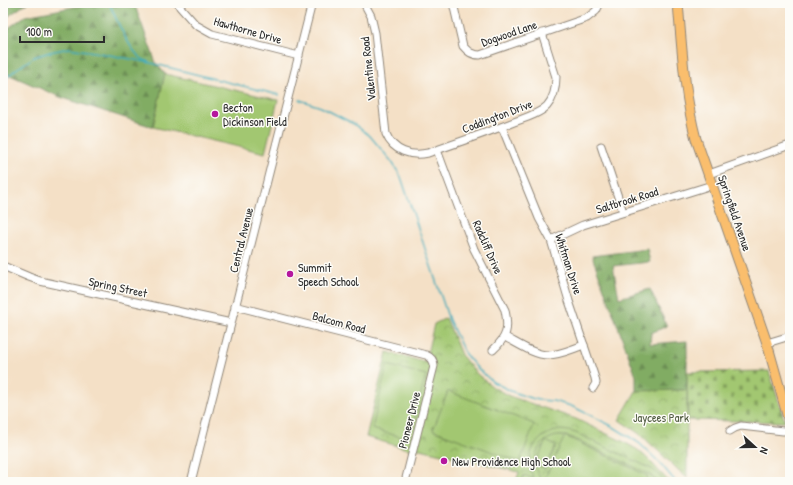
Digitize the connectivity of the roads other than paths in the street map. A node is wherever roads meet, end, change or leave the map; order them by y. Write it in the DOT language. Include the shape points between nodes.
graph roads {
  1 [pos="178,3"];
  2 [pos="312,3"];
  3 [pos="374,3"];
  4 [pos="453,3"];
  5 [pos="600,3"];
  6 [pos="678,3"];
  7 [pos="365,4"];
  8 [pos="542,33"];
  9 [pos="299,56"];
  10 [pos="502,127"];
  11 [pos="386,134"];
  12 [pos="790,145"];
  13 [pos="601,146"];
  14 [pos="437,150"];
  15 [pos="709,174"];
  16 [pos="712,185"];
  17 [pos="623,212"];
  18 [pos="551,240"];
  19 [pos="3,266"];
  20 [pos="235,306"];
  21 [pos="231,323"];
  22 [pos="790,336"];
  23 [pos="505,337"];
  24 [pos="767,342"];
  25 [pos="584,345"];
  26 [pos="493,350"];
  27 [pos="434,363"];
  28 [pos="593,388"];
  29 [pos="790,425"];
  30 [pos="790,430"];
  31 [pos="730,431"];
  32 [pos="191,482"];
  33 [pos="405,482"];
  1 -- 9 [label="street, Hawthorne Drive" via="196,25 212,34"];
  2 -- 9 [label="street, Central Avenue"];
  3 -- 7 [label="street"];
  4 -- 8 [label="street, Dogwood Lane" via="463,46 471,53 486,54"];
  5 -- 8 [label="street, Dogwood Lane" via="596,11 587,18"];
  6 -- 15 [label="main road, Springfield Avenue" via="689,108 696,138"];
  7 -- 11 [label="street, Valentine Road" via="375,33"];
  8 -- 10 [label="street, Coddington Drive" via="556,77 556,88 552,98 539,112"];
  9 -- 20 [label="street, Central Avenue"];
  10 -- 14 [label="street, Coddington Drive"];
  10 -- 18 [label="street, Whitman Drive" via="538,218"];
  11 -- 14 [label="street, Coddington Drive" via="394,146 408,154 418,155"];
  12 -- 15 [label="street"];
  13 -- 17 [label="street"];
  14 -- 23 [label="street, Radcliff Drive" via="474,249 505,310"];
  15 -- 16 [label="main road, Springfield Avenue"];
  16 -- 17 [label="street, Saltbrook Road"];
  16 -- 24 [label="main road, Springfield Avenue"];
  17 -- 18 [label="street, Saltbrook Road" via="583,225"];
  18 -- 25 [label="street, Whitman Drive"];
  19 -- 21 [label="street, Spring Street" via="40,281"];
  20 -- 21 [label="street, Central Avenue"];
  20 -- 27 [label="street, Balcom Road" via="426,355 432,358"];
  21 -- 32 [label="street, Central Avenue"];
  22 -- 24 [label="street"];
  23 -- 25 [label="street" via="533,352 547,355"];
  23 -- 26 [label="street"];
  24 -- 29 [label="main road, Springfield Avenue"];
  25 -- 28 [label="street, Whitman Drive" via="595,378"];
  27 -- 33 [label="street, Pioneer Drive"];
  30 -- 31 [label="street" via="741,426"];
}
